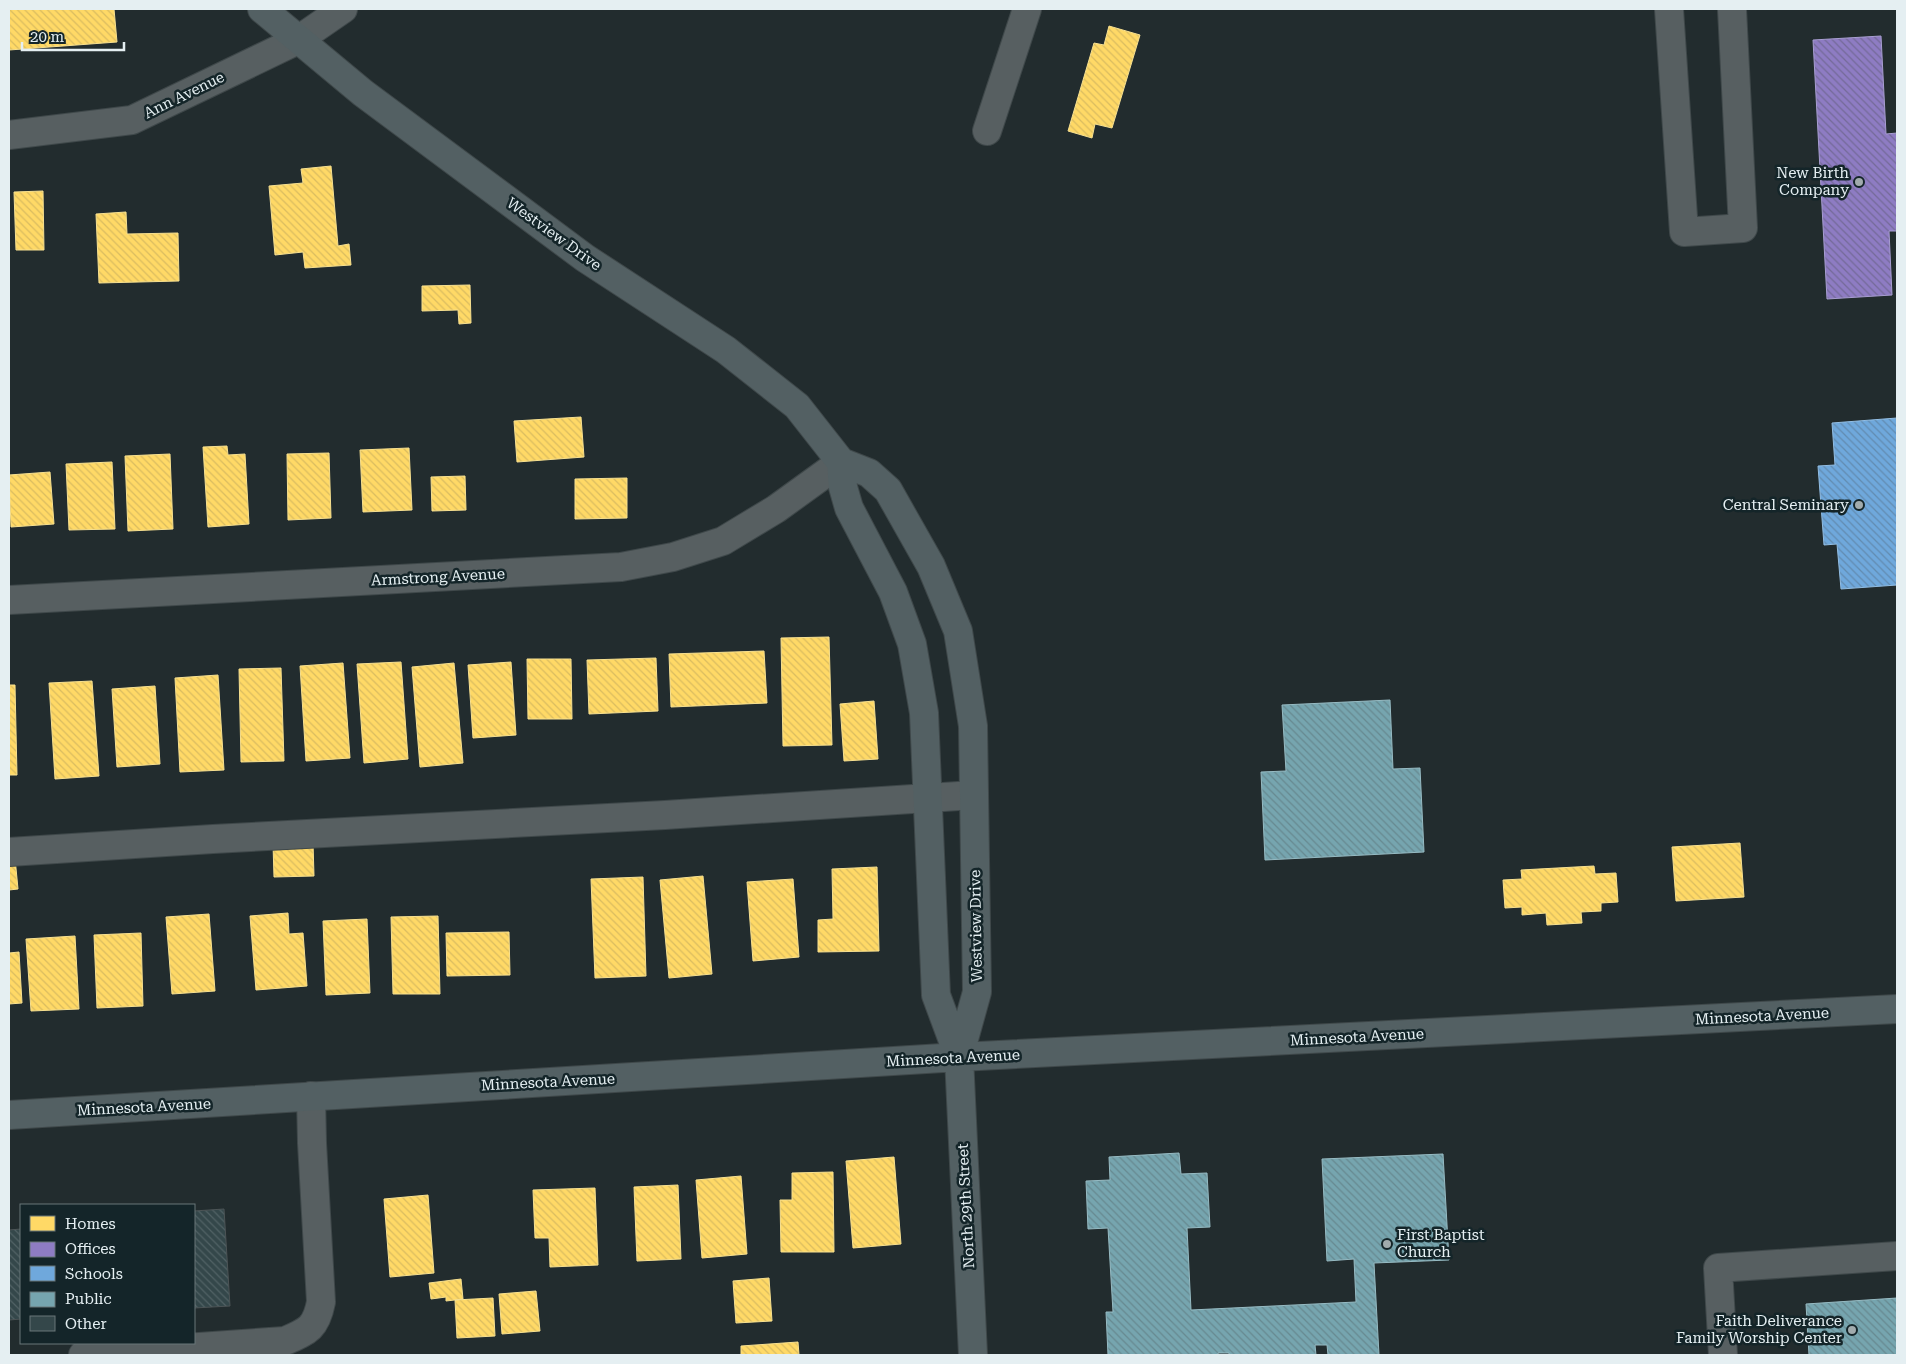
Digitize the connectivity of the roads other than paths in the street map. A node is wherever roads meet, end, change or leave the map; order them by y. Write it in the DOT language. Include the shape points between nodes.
graph roads {
  1 [pos="262,9"];
  2 [pos="343,9"];
  3 [pos="1028,9"];
  4 [pos="1669,9"];
  5 [pos="1732,9"];
  6 [pos="298,40"];
  7 [pos="987,131"];
  8 [pos="9,135"];
  9 [pos="841,462"];
  10 [pos="9,600"];
  11 [pos="974,795"];
  12 [pos="928,797"];
  13 [pos="9,852"];
  14 [pos="1897,1009"];
  15 [pos="959,1057"];
  16 [pos="311,1096"];
  17 [pos="9,1115"];
  18 [pos="1897,1256"];
  19 [pos="83,1355"];
  20 [pos="973,1355"];
  21 [pos="1724,1355"];
  1 -- 6 [label="main road, Westview Drive"];
  2 -- 6 [label="street, Ann Avenue"];
  3 -- 7 [label="street"];
  4 -- 5 [label="street" via="1684,232 1743,228"];
  6 -- 8 [label="street, Ann Avenue" via="132,120"];
  6 -- 9 [label="main road, Westview Drive" via="362,94 585,258 726,350 797,406"];
  9 -- 10 [label="street, Armstrong Avenue" via="776,509 723,541 673,557 621,567"];
  9 -- 11 [label="main road, Westview Drive" via="869,473 888,490 931,566 958,631 973,726"];
  9 -- 12 [label="main road" via="849,508 893,592 912,644 924,713"];
  11 -- 12 [label="street"];
  11 -- 15 [label="main road, Westview Drive" via="978,992"];
  12 -- 13 [label="street"];
  12 -- 15 [label="main road" via="936,994"];
  14 -- 15 [label="main road, Minnesota Avenue"];
  15 -- 16 [label="main road, Minnesota Avenue"];
  15 -- 20 [label="main road, North 29th Street"];
  16 -- 17 [label="main road, Minnesota Avenue"];
  16 -- 19 [label="street" via="321,1302 318,1316 310,1329 285,1341"];
  18 -- 21 [label="street" via="1718,1268"];
}
